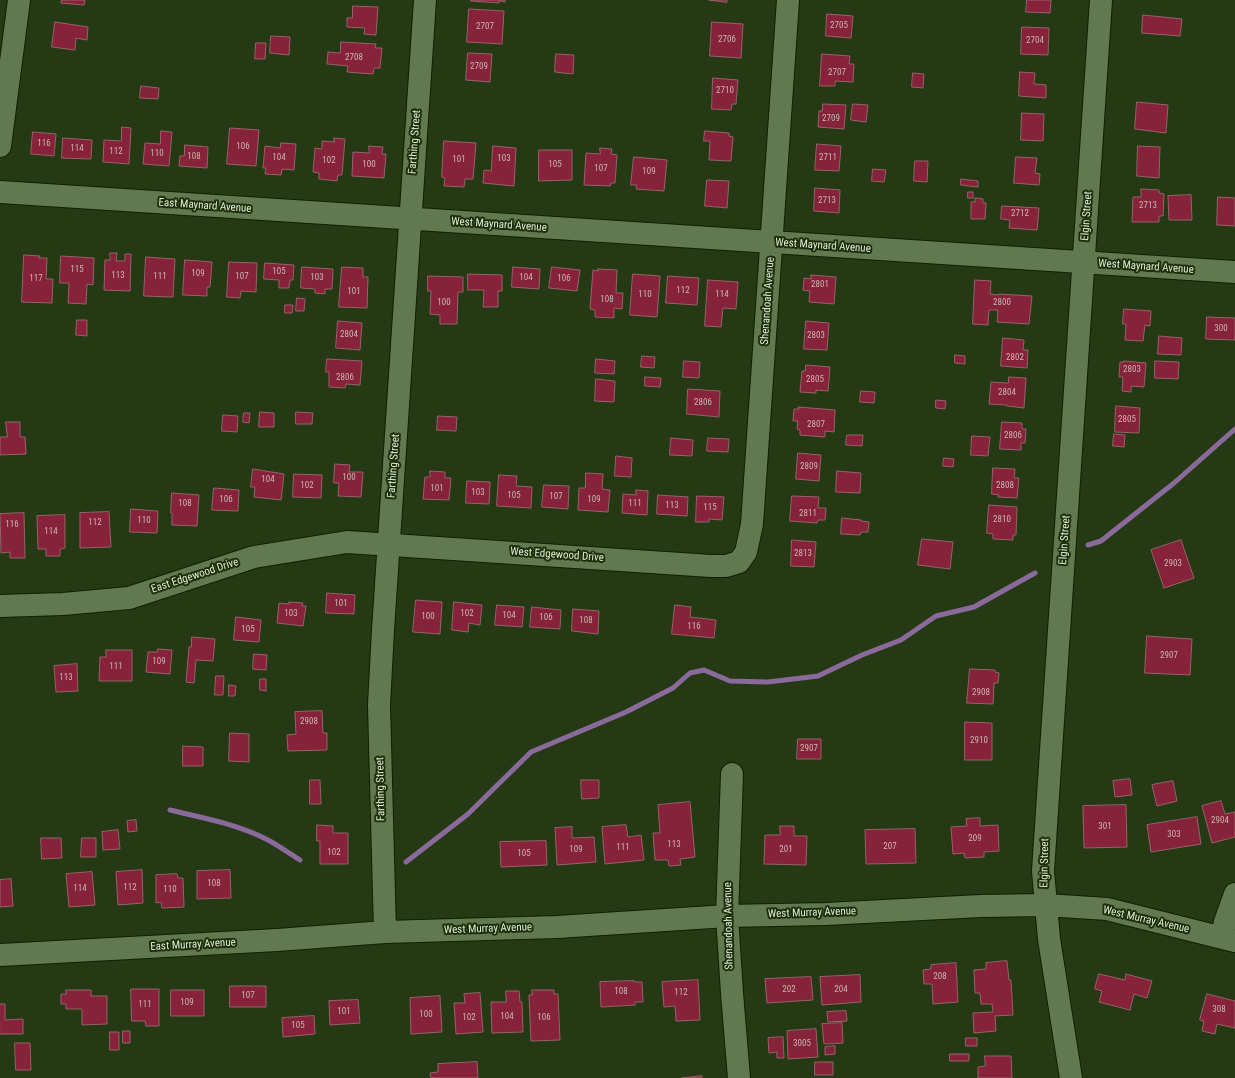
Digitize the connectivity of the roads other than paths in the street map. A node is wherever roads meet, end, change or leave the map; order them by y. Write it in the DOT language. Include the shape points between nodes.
graph roads {
  1 [pos="19,0"];
  2 [pos="425,0"];
  3 [pos="788,0"];
  4 [pos="1101,0"];
  5 [pos="0,146"];
  6 [pos="0,192"];
  7 [pos="410,220"];
  8 [pos="772,242"];
  9 [pos="1084,263"];
  10 [pos="1235,272"];
  11 [pos="389,545"];
  12 [pos="726,566"];
  13 [pos="0,606"];
  14 [pos="732,774"];
  15 [pos="1235,894"];
  16 [pos="1046,905"];
  17 [pos="727,916"];
  18 [pos="385,932"];
  19 [pos="1229,939"];
  20 [pos="0,955"];
  21 [pos="739,1078"];
  22 [pos="1071,1078"];
  1 -- 5 [label="street"];
  2 -- 7 [label="street, Farthing Street"];
  3 -- 8 [label="street, Shenandoah Avenue"];
  4 -- 9 [label="street, Elgin Street"];
  6 -- 7 [label="street, East Maynard Avenue"];
  7 -- 8 [label="street, West Maynard Avenue"];
  7 -- 11 [label="street, Farthing Street"];
  8 -- 9 [label="street, West Maynard Avenue"];
  8 -- 12 [label="street, Shenandoah Avenue" via="752,524 746,552 740,562"];
  9 -- 10 [label="street, West Maynard Avenue"];
  9 -- 16 [label="street, Elgin Street" via="1043,871"];
  11 -- 12 [label="street, West Edgewood Drive"];
  11 -- 13 [label="street, East Edgewood Drive" via="347,542 254,557 129,598"];
  11 -- 18 [label="street, Farthing Street" via="379,705"];
  14 -- 17 [label="street, Shenandoah Avenue"];
  15 -- 19 [label="street" via="1225,922"];
  16 -- 17 [label="street, West Murray Avenue"];
  16 -- 19 [label="street, West Murray Avenue" via="1107,909"];
  16 -- 22 [label="street, Elgin Street" via="1050,947"];
  17 -- 18 [label="street, West Murray Avenue" via="557,927"];
  17 -- 21 [label="street, Shenandoah Avenue"];
  18 -- 20 [label="street, East Murray Avenue"];
}
